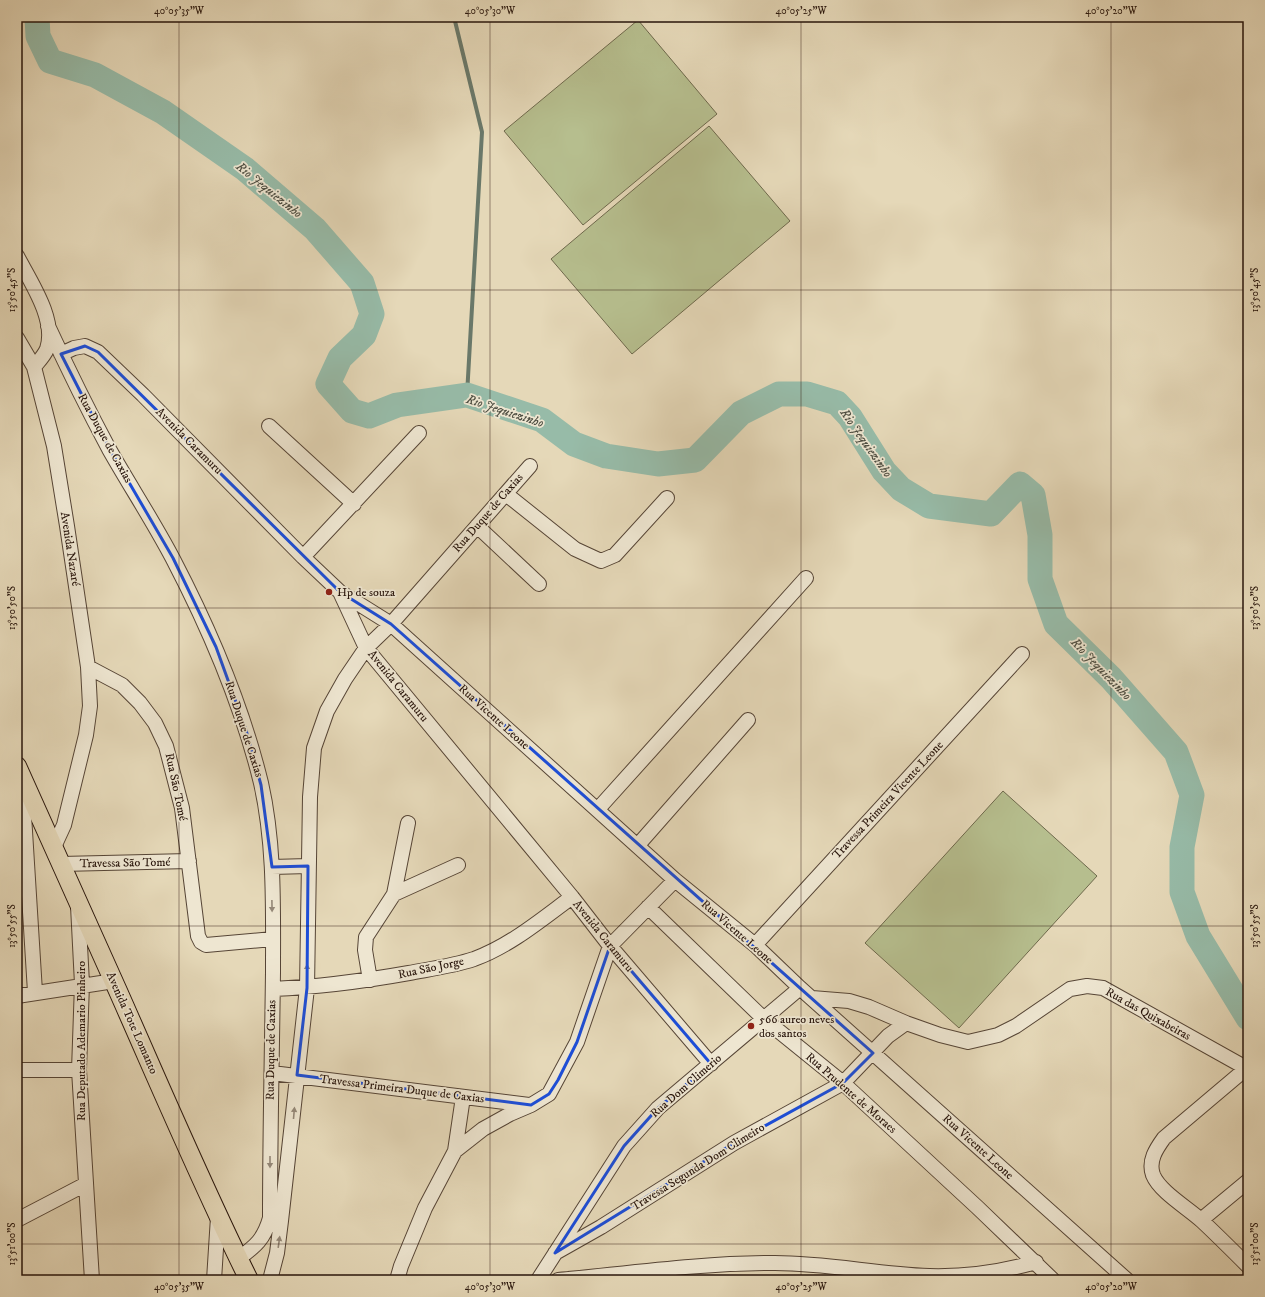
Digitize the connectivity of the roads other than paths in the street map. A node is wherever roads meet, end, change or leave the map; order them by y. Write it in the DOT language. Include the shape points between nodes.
graph roads {
  1 [pos="17,256"];
  2 [pos="48,326"];
  3 [pos="17,338"];
  4 [pos="61,354"];
  5 [pos="34,367"];
  6 [pos="269,426"];
  7 [pos="420,433"];
  8 [pos="530,466"];
  9 [pos="506,494"];
  10 [pos="667,498"];
  11 [pos="354,504"];
  12 [pos="477,526"];
  13 [pos="303,557"];
  14 [pos="806,578"];
  15 [pos="539,584"];
  16 [pos="340,592"];
  17 [pos="391,624"];
  18 [pos="366,648"];
  19 [pos="1022,654"];
  20 [pos="88,667"];
  21 [pos="748,720"];
  22 [pos="19,770"];
  23 [pos="598,809"];
  24 [pos="408,823"];
  25 [pos="638,846"];
  26 [pos="57,857"];
  27 [pos="189,861"];
  28 [pos="458,865"];
  29 [pos="308,866"];
  30 [pos="272,867"];
  31 [pos="675,880"];
  32 [pos="394,894"];
  33 [pos="77,897"];
  34 [pos="572,897"];
  35 [pos="648,907"];
  36 [pos="273,939"];
  37 [pos="754,945"];
  38 [pos="610,946"];
  39 [pos="114,980"];
  40 [pos="370,980"];
  41 [pos="82,984"];
  42 [pos="307,988"];
  43 [pos="800,988"];
  44 [pos="272,989"];
  45 [pos="35,992"];
  46 [pos="17,996"];
  47 [pos="812,998"];
  48 [pos="764,1019"];
  49 [pos="906,1023"];
  50 [pos="873,1053"];
  51 [pos="711,1064"];
  52 [pos="1247,1068"];
  53 [pos="17,1070"];
  54 [pos="79,1070"];
  55 [pos="272,1073"];
  56 [pos="297,1075"];
  57 [pos="843,1083"];
  58 [pos="463,1097"];
  59 [pos="531,1106"];
  60 [pos="455,1151"];
  61 [pos="1248,1181"];
  62 [pos="86,1184"];
  63 [pos="218,1217"];
  64 [pos="17,1220"];
  65 [pos="276,1220"];
  66 [pos="1201,1220"];
  67 [pos="556,1253"];
  68 [pos="238,1259"];
  69 [pos="1036,1262"];
  70 [pos="1248,1266"];
  71 [pos="606,1277"];
  72 [pos="92,1280"];
  73 [pos="214,1280"];
  74 [pos="249,1280"];
  75 [pos="270,1280"];
  76 [pos="398,1280"];
  77 [pos="538,1280"];
  78 [pos="565,1280"];
  79 [pos="1053,1280"];
  80 [pos="1126,1280"];
  1 -- 2 [label="street" via="43,309"];
  2 -- 4 [label="street, Rua Duque de Caxias"];
  2 -- 5 [label="street" via="47,349"];
  3 -- 5 [label="street, Avenida Nazaré"];
  4 -- 13 [label="street, Avenida Caramuru" via="85,346 98,352"];
  4 -- 30 [label="street, Rua Duque de Caxias" via="109,448 173,558 216,647 246,730 261,785"];
  5 -- 20 [label="street, Avenida Nazaré" via="54,446"];
  6 -- 11 [label="street"];
  7 -- 11 [label="street"];
  8 -- 9 [label="street, Rua Duque de Caxias"];
  9 -- 10 [label="street" via="575,549 601,561 614,554"];
  9 -- 12 [label="street, Rua Duque de Caxias"];
  11 -- 13 [label="street"];
  12 -- 15 [label="street"];
  12 -- 17 [label="street, Rua Duque de Caxias"];
  13 -- 16 [label="street, Avenida Caramuru"];
  14 -- 23 [label="street"];
  16 -- 17 [label="street, Rua Vicente Leone"];
  16 -- 18 [label="street, Avenida Caramuru"];
  17 -- 18 [label="street, Rua Duque de Caxias"];
  17 -- 23 [label="street, Rua Vicente Leone"];
  18 -- 29 [label="street, Rua Duque de Caxias" via="327,711 314,748"];
  18 -- 34 [label="street, Avenida Caramuru"];
  19 -- 37 [label="street, Travessa Primeira Vicente Leone"];
  20 -- 26 [label="street, Avenida Nazaré" via="90,706 86,735"];
  20 -- 27 [label="street, Rua São Tomé" via="122,685 155,723 166,746 182,808"];
  21 -- 25 [label="street"];
  22 -- 26 [label="main road, Avenida Tote Lomanto"];
  22 -- 45 [label="street"];
  23 -- 25 [label="street, Rua Vicente Leone"];
  24 -- 32 [label="street"];
  25 -- 31 [label="street, Rua Vicente Leone"];
  26 -- 27 [label="street, Travessa São Tomé"];
  26 -- 33 [label="main road, Avenida Tote Lomanto"];
  27 -- 36 [label="street, Rua São Tomé" via="198,936 201,942 206,945"];
  28 -- 32 [label="street"];
  29 -- 30 [label="street"];
  42 -- 29 [label="street, Rua Duque de Caxias, one-way"];
  30 -- 36 [label="street, Rua Duque de Caxias, one-way"];
  31 -- 35 [label="street"];
  31 -- 37 [label="street, Rua Vicente Leone"];
  32 -- 40 [label="street" via="366,937 365,950"];
  33 -- 39 [label="main road, Avenida Tote Lomanto"];
  33 -- 41 [label="street, Rua Deputado Ademario Pinheiro"];
  34 -- 38 [label="street, Avenida Caramuru"];
  34 -- 40 [label="street, Rua São Jorge" via="498,948 474,958 438,968"];
  35 -- 38 [label="street"];
  35 -- 48 [label="street, Rua Prudente de Moraes"];
  36 -- 44 [label="street, Rua Duque de Caxias"];
  37 -- 43 [label="street, Rua Vicente Leone"];
  38 -- 51 [label="street, Avenida Caramuru"];
  38 -- 59 [label="street" via="577,1042 549,1094"];
  39 -- 41 [label="street"];
  39 -- 63 [label="main road, Avenida Tote Lomanto"];
  40 -- 42 [label="street, Rua São Jorge"];
  41 -- 45 [label="street"];
  41 -- 54 [label="street, Rua Deputado Ademario Pinheiro"];
  42 -- 44 [label="street, Rua São Jorge"];
  42 -- 56 [label="street, Rua Duque de Caxias"];
  43 -- 47 [label="street, Rua Vicente Leone"];
  43 -- 48 [label="street, Rua Dom Climerio"];
  44 -- 55 [label="street, Rua Duque de Caxias"];
  45 -- 46 [label="street"];
  47 -- 49 [label="street, Rua das Quixabeiras" via="849,1001"];
  47 -- 50 [label="street, Rua Vicente Leone"];
  48 -- 51 [label="street, Rua Dom Climerio"];
  48 -- 57 [label="street, Rua Prudente de Moraes"];
  49 -- 50 [label="street" via="888,1036"];
  49 -- 52 [label="street, Rua das Quixabeiras" via="968,1042 998,1035 1016,1026 1070,989 1087,986 1102,988"];
  50 -- 57 [label="street"];
  50 -- 80 [label="street, Rua Vicente Leone"];
  51 -- 67 [label="street, Rua Dom Climerio" via="658,1108 624,1146"];
  52 -- 66 [label="street" via="1164,1138 1155,1151 1151,1164 1153,1175 1160,1185"];
  53 -- 54 [label="street"];
  54 -- 62 [label="street, Rua Deputado Ademario Pinheiro"];
  55 -- 56 [label="street, Travessa Primeira Duque de Caxias"];
  55 -- 65 [label="street, Rua Duque de Caxias, one-way" via="270,1127"];
  56 -- 58 [label="street, Travessa Primeira Duque de Caxias"];
  65 -- 56 [label="street, Rua Duque de Caxias, one-way" via="291,1146"];
  57 -- 67 [label="street, Travessa Segunda Dom Climeiro" via="734,1143"];
  57 -- 69 [label="street, Rua Prudente de Moraes"];
  58 -- 59 [label="street, Travessa Primeira Duque de Caxias"];
  58 -- 60 [label="street"];
  59 -- 60 [label="street" via="483,1129"];
  60 -- 76 [label="street" via="425,1208 401,1266"];
  61 -- 66 [label="street"];
  62 -- 64 [label="street"];
  62 -- 72 [label="street, Rua Deputado Ademario Pinheiro"];
  63 -- 68 [label="main road, Avenida Tote Lomanto"];
  63 -- 73 [label="street"];
  65 -- 68 [label="street, Rua Duque de Caxias" via="255,1246"];
  75 -- 65 [label="street, Rua Duque de Caxias, one-way" via="277,1253"];
  66 -- 70 [label="street"];
  67 -- 77 [label="street, Rua Dom Climerio"];
  68 -- 74 [label="main road, Avenida Tote Lomanto"];
  69 -- 71 [label="street" via="1008,1270 971,1275 928,1276 776,1263 688,1266"];
  69 -- 79 [label="street, Rua Prudente de Moraes"];
  71 -- 78 [label="street"];
}
